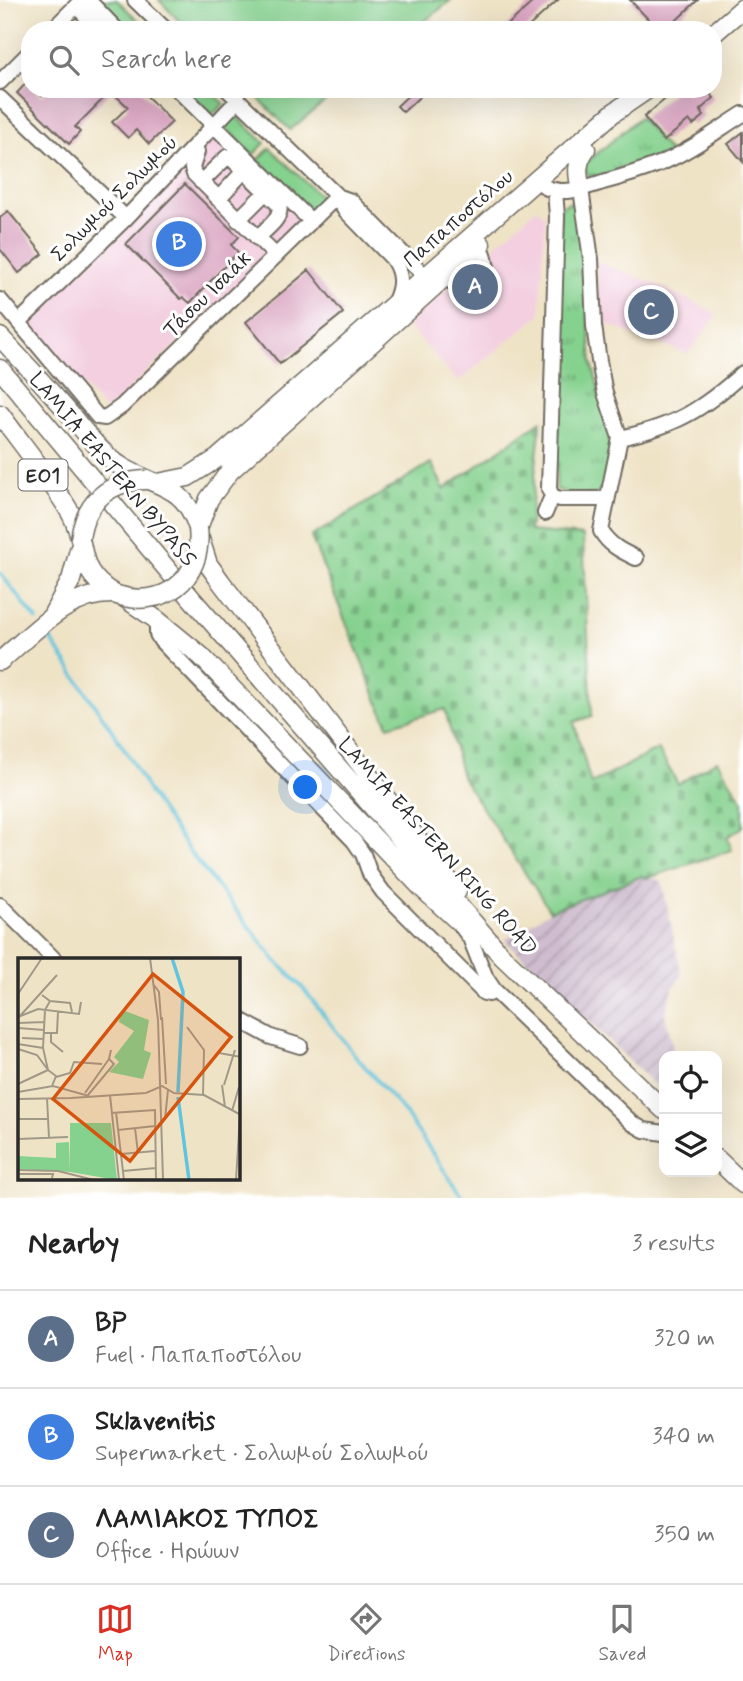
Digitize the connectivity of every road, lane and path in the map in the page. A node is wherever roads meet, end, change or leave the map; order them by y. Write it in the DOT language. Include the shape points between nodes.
graph roads {
  1 [pos="135,0"];
  2 [pos="82,2"];
  3 [pos="743,8"];
  4 [pos="62,21"];
  5 [pos="94,21"];
  6 [pos="106,21"];
  7 [pos="157,21"];
  8 [pos="722,26"];
  9 [pos="21,61"];
  10 [pos="0,82"];
  11 [pos="0,98"];
  12 [pos="186,98"];
  13 [pos="635,98"];
  14 [pos="638,98"];
  15 [pos="238,100"];
  16 [pos="743,114"];
  17 [pos="214,126"];
  18 [pos="195,146"];
  19 [pos="586,149"];
  20 [pos="244,171"];
  21 [pos="201,183"];
  22 [pos="546,186"];
  23 [pos="581,189"];
  24 [pos="266,192"];
  25 [pos="337,196"];
  26 [pos="218,199"];
  27 [pos="126,218"];
  28 [pos="238,220"];
  29 [pos="311,221"];
  30 [pos="257,238"];
  31 [pos="484,254"];
  32 [pos="276,256"];
  33 [pos="452,282"];
  34 [pos="428,283"];
  35 [pos="0,300"];
  36 [pos="394,304"];
  37 [pos="19,323"];
  38 [pos="0,337"];
  39 [pos="0,369"];
  40 [pos="743,373"];
  41 [pos="0,414"];
  42 [pos="621,438"];
  43 [pos="152,482"];
  44 [pos="552,496"];
  45 [pos="606,499"];
  46 [pos="545,513"];
  47 [pos="199,534"];
  48 [pos="80,542"];
  49 [pos="636,558"];
  50 [pos="119,596"];
  51 [pos="51,617"];
  52 [pos="157,620"];
  53 [pos="0,661"];
  54 [pos="386,850"];
  55 [pos="363,854"];
  56 [pos="0,905"];
  57 [pos="456,919"];
  58 [pos="503,957"];
  59 [pos="53,958"];
  60 [pos="494,990"];
  61 [pos="240,1020"];
  62 [pos="300,1046"];
  63 [pos="659,1105"];
  64 [pos="659,1132"];
  65 [pos="722,1164"];
  66 [pos="743,1184"];
  1 -- 7 [label="street"];
  2 -- 4 [label="street"];
  2 -- 5 [label="street"];
  2 -- 6 [label="street"];
  3 -- 8 [label="main road"];
  9 -- 10 [label="street"];
  11 -- 27 [label="street"];
  12 -- 17 [label="street"];
  13 -- 22 [label="main road, Παπαποστόλου" via="613,113"];
  14 -- 19 [label="main road, Παπαποστόλου"];
  15 -- 17 [label="street, Σολωμού Σολωμού"];
  15 -- 25 [label="street"];
  16 -- 23 [label="street" via="660,164"];
  17 -- 18 [label="street, Σολωμού Σολωμού"];
  17 -- 29 [label="street"];
  18 -- 21 [label="street" via="192,169"];
  18 -- 27 [label="street, Σολωμού Σολωμού"];
  19 -- 22 [label="main road, Παπαποστόλου"];
  19 -- 23 [label="main road" via="578,164"];
  20 -- 21 [label="street" via="227,157"];
  20 -- 24 [label="street"];
  20 -- 26 [label="street"];
  21 -- 26 [label="street"];
  22 -- 23 [label="street"];
  22 -- 34 [label="main road, Παπαποστόλου"];
  22 -- 44 [label="street" via="557,216"];
  23 -- 42 [label="street" via="599,361"];
  24 -- 28 [label="street"];
  24 -- 30 [label="street" via="281,210"];
  25 -- 29 [label="street, Τάσου Ισαάκ"];
  25 -- 34 [label="street" via="351,201"];
  25 -- 36 [label="street" via="397,266 401,289"];
  26 -- 28 [label="street"];
  27 -- 37 [label="street, Σολωμού Σολωμού"];
  28 -- 30 [label="street"];
  29 -- 32 [label="street, Τάσου Ισαάκ"];
  30 -- 32 [label="street"];
  31 -- 33 [label="street" via="487,268 469,285"];
  32 -- 37 [label="street, Τάσου Ισαάκ" via="105,418 98,416"];
  34 -- 36 [label="main road, Παπαποστόλου"];
  34 -- 47 [label="main road, Παπαποστόλου" via="365,348 230,471 209,499"];
  35 -- 37 [label="street"];
  36 -- 43 [label="main road, Παπαποστόλου" via="211,463 188,477"];
  38 -- 43 [label="main road, ΕΟ1" via="107,456"];
  39 -- 58 [label="main road, LAMIA EASTERN RING ROAD" via="191,599"];
  40 -- 42 [label="street" via="691,414"];
  41 -- 48 [label="main road, ΕΟ1" via="68,508"];
  42 -- 45 [label="street"];
  43 -- 47 [label="main road, ΕΟ1" via="185,500"];
  43 -- 48 [label="main road, ΕΟ1, bridge" via="132,480 100,495 81,525"];
  44 -- 45 [label="street"];
  44 -- 46 [label="street"];
  45 -- 49 [label="street" via="601,531 618,550"];
  47 -- 50 [label="main road, ΕΟ1, bridge" via="195,563 181,583 161,596 137,600"];
  47 -- 58 [label="main road" via="208,564 442,869"];
  48 -- 50 [label="main road, ΕΟ1" via="94,579"];
  48 -- 51 [label="main road, ΕΟ1" via="71,580"];
  50 -- 51 [label="main road, ΕΟ1" via="96,594"];
  50 -- 52 [label="main road"];
  51 -- 53 [label="main road, ΕΟ1"];
  52 -- 54 [label="main road" via="201,656"];
  52 -- 55 [label="street" via="161,641"];
  54 -- 55 [label="street"];
  54 -- 57 [label="main road"];
  55 -- 60 [label="street" via="383,892 484,993"];
  56 -- 59 [label="street"];
  57 -- 58 [label="main road"];
  57 -- 60 [label="street"];
  58 -- 63 [label="main road, LAMIA EASTERN RING ROAD"];
  60 -- 64 [label="street" via="632,1123"];
  61 -- 62 [label="street"];
  65 -- 66 [label="main road"];
}
